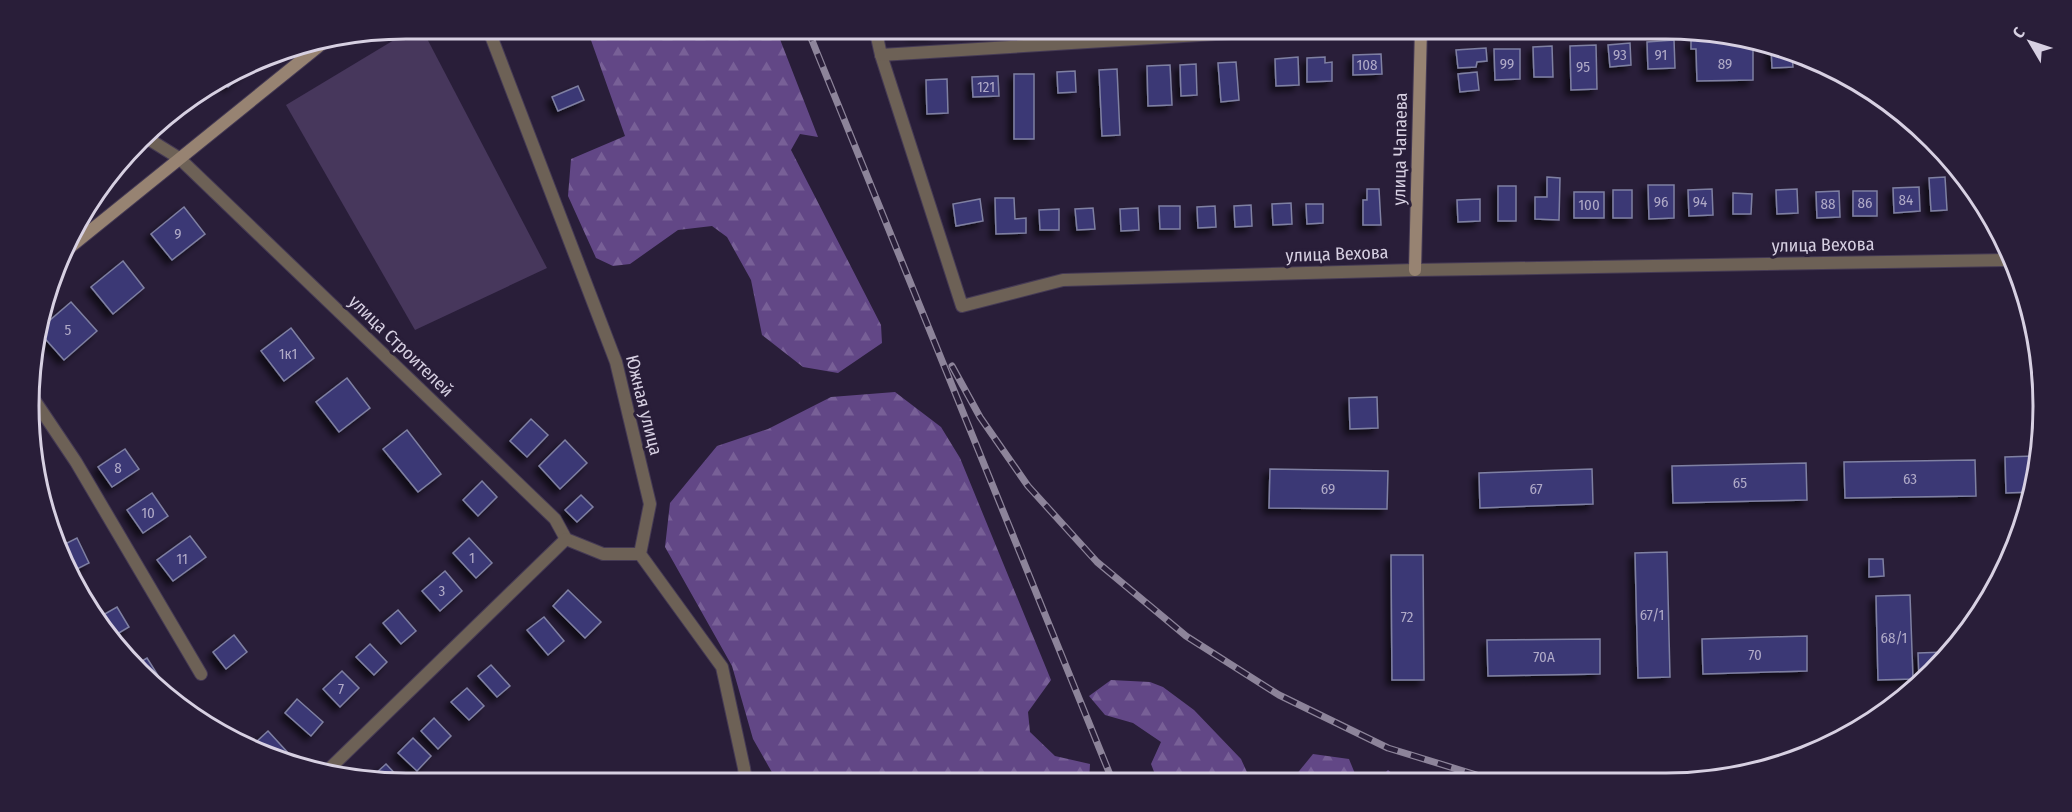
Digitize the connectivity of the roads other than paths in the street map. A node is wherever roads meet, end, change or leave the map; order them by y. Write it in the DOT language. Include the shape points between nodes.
graph roads {
  1 [pos="492,39"];
  2 [pos="878,39"];
  3 [pos="1074,39"];
  4 [pos="1421,39"];
  5 [pos="312,52"];
  6 [pos="881,54"];
  7 [pos="152,141"];
  8 [pos="179,158"];
  9 [pos="79,240"];
  10 [pos="2002,260"];
  11 [pos="1416,270"];
  12 [pos="39,407"];
  13 [pos="566,539"];
  14 [pos="640,554"];
  15 [pos="201,674"];
  16 [pos="333,766"];
  17 [pos="744,773"];
  1 -- 14 [label="street, Южная улица" via="616,362 650,504"];
  2 -- 6 [label="street, улица Вехова"];
  3 -- 6 [label="street"];
  4 -- 11 [label="street, улица Чапаева"];
  5 -- 8 [label="street"];
  6 -- 11 [label="street, улица Вехова" via="962,306 1063,280"];
  7 -- 8 [label="street, улица Строителей"];
  8 -- 9 [label="street"];
  8 -- 13 [label="street, улица Строителей" via="555,519"];
  10 -- 11 [label="street, улица Вехова"];
  12 -- 15 [label="street" via="76,462"];
  13 -- 14 [label="street" via="603,554"];
  13 -- 16 [label="street"];
  14 -- 17 [label="street" via="722,667"];
}
